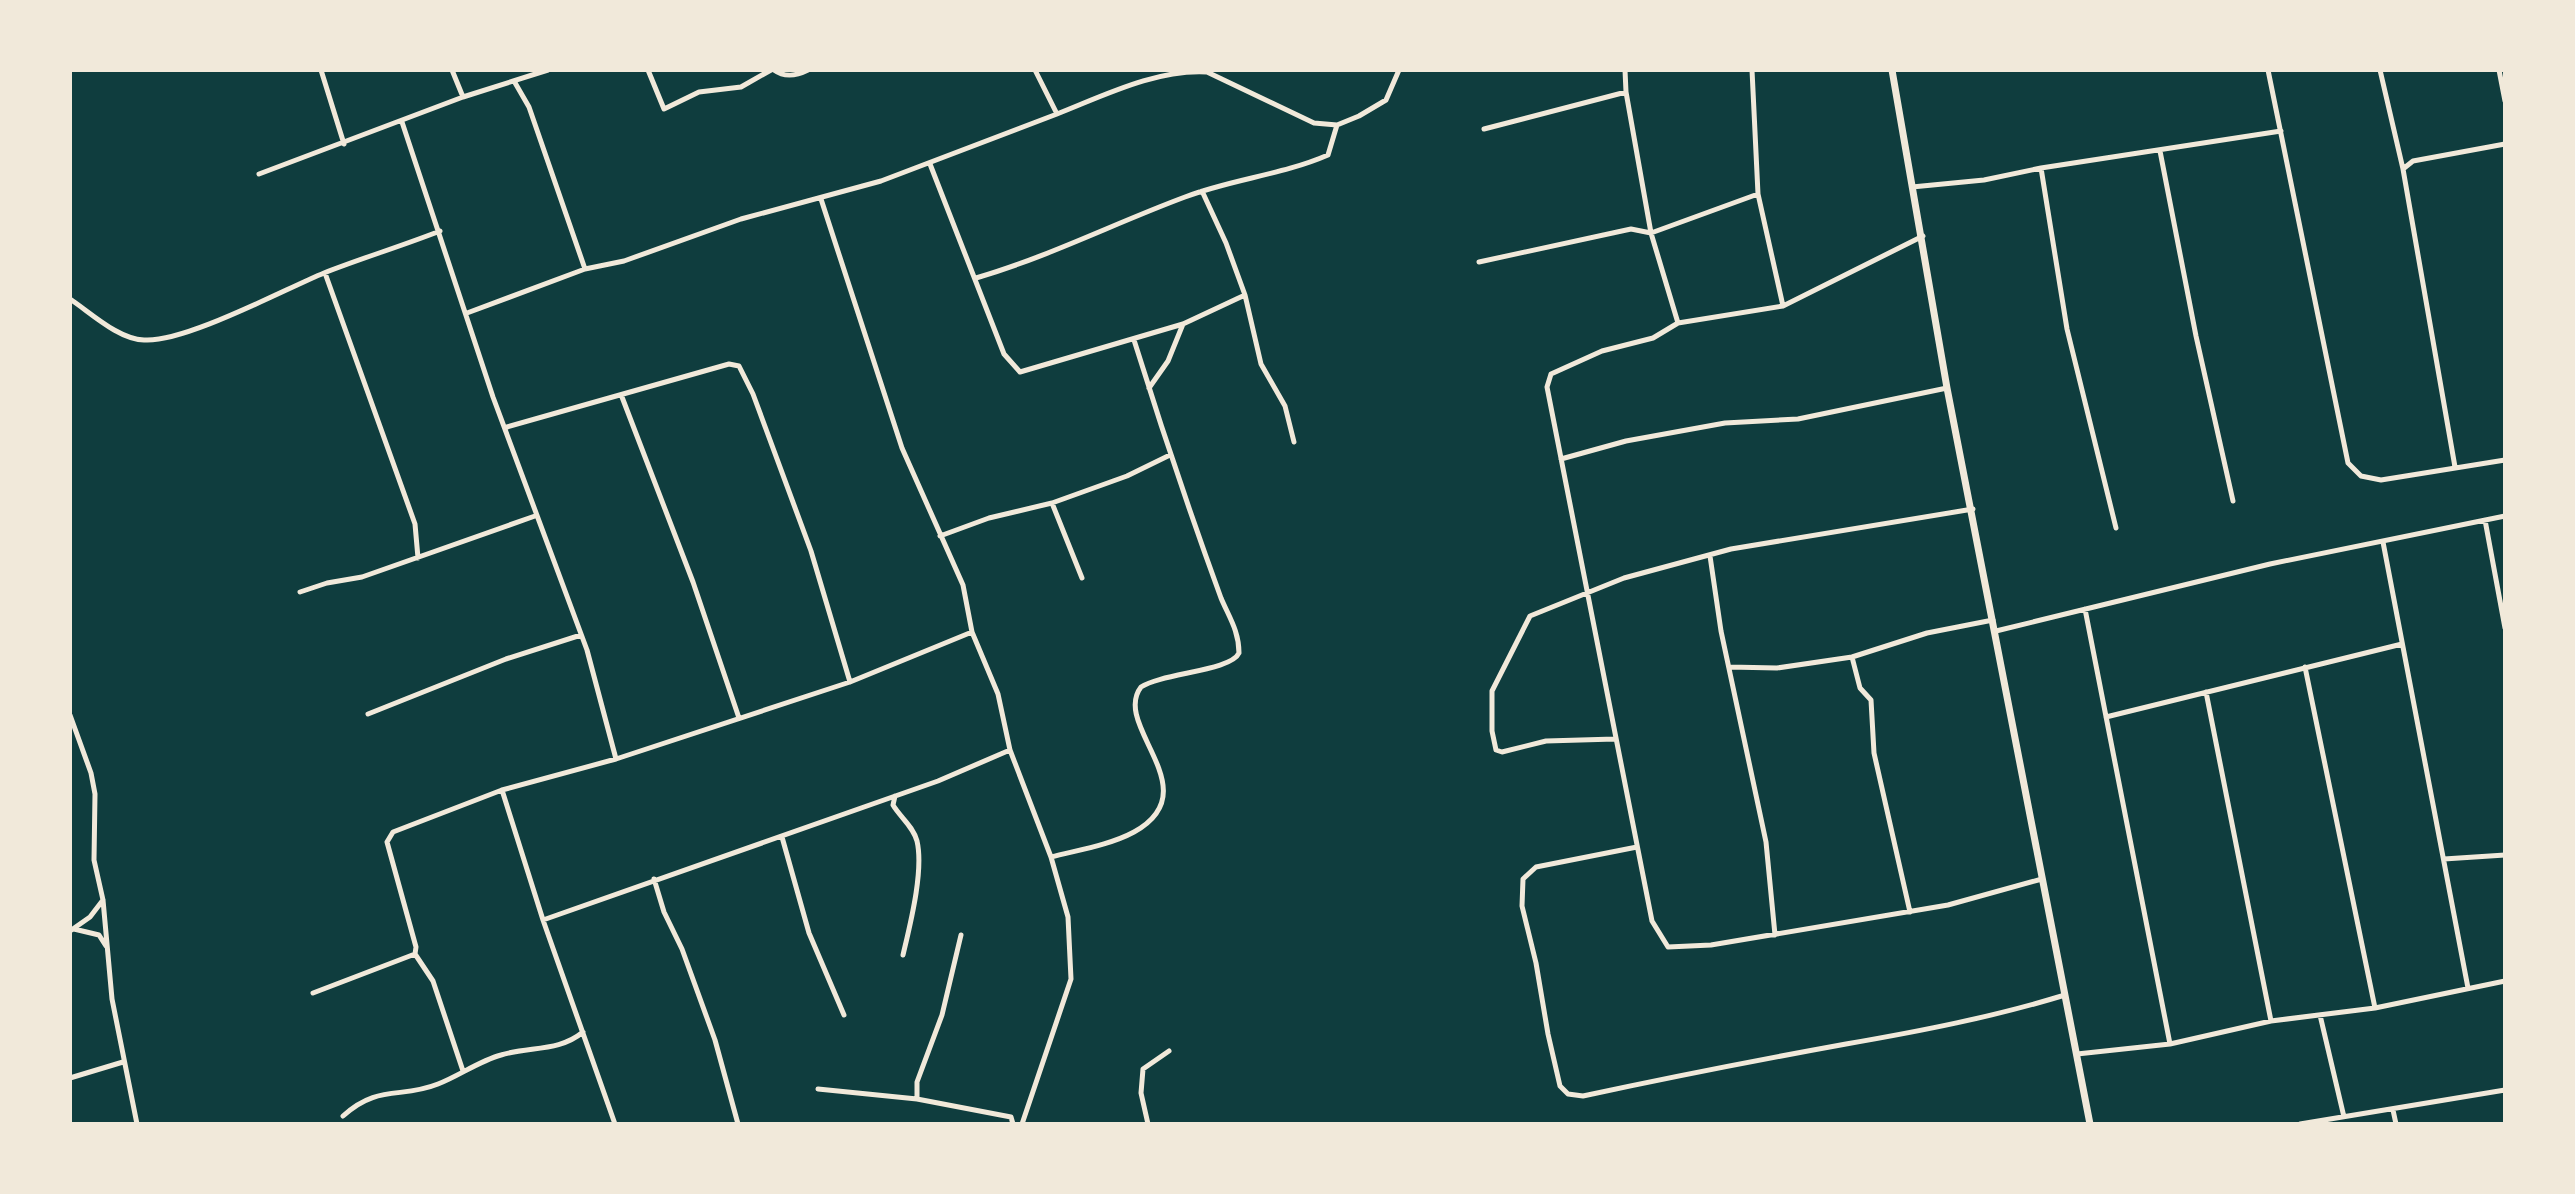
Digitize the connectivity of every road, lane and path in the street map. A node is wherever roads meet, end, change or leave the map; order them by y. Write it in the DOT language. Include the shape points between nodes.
graph roads {
  1 [pos="321,70"];
  2 [pos="452,70"];
  3 [pos="548,70"];
  4 [pos="648,70"];
  5 [pos="773,70"];
  6 [pos="808,70"];
  7 [pos="1035,70"];
  8 [pos="1399,70"];
  9 [pos="1625,70"];
  10 [pos="1752,70"];
  11 [pos="1892,70"];
  12 [pos="2268,70"];
  13 [pos="2380,70"];
  14 [pos="2499,70"];
  15 [pos="514,81"];
  16 [pos="1626,92"];
  17 [pos="463,97"];
  18 [pos="2505,101"];
  19 [pos="1056,114"];
  20 [pos="402,122"];
  21 [pos="1337,125"];
  22 [pos="1484,129"];
  23 [pos="2281,131"];
  24 [pos="344,144"];
  25 [pos="2505,144"];
  26 [pos="2160,151"];
  27 [pos="930,164"];
  28 [pos="2040,168"];
  29 [pos="2403,169"];
  30 [pos="259,174"];
  31 [pos="1912,187"];
  32 [pos="1202,191"];
  33 [pos="1758,194"];
  34 [pos="821,199"];
  35 [pos="440,231"];
  36 [pos="1651,233"];
  37 [pos="1923,236"];
  38 [pos="1479,262"];
  39 [pos="585,270"];
  40 [pos="325,273"];
  41 [pos="976,278"];
  42 [pos="1245,295"];
  43 [pos="70,299"];
  44 [pos="1783,306"];
  45 [pos="467,313"];
  46 [pos="1678,323"];
  47 [pos="1183,324"];
  48 [pos="1134,340"];
  49 [pos="1149,387"];
  50 [pos="1947,388"];
  51 [pos="622,397"];
  52 [pos="507,427"];
  53 [pos="1294,442"];
  54 [pos="1170,454"];
  55 [pos="1560,459"];
  56 [pos="2505,460"];
  57 [pos="2455,467"];
  58 [pos="2233,501"];
  59 [pos="1052,503"];
  60 [pos="1973,509"];
  61 [pos="536,516"];
  62 [pos="2505,516"];
  63 [pos="2485,520"];
  64 [pos="2116,528"];
  65 [pos="940,536"];
  66 [pos="2383,541"];
  67 [pos="417,543"];
  68 [pos="433,552"];
  69 [pos="1710,556"];
  70 [pos="418,558"];
  71 [pos="1082,578"];
  72 [pos="300,592"];
  73 [pos="1586,595"];
  74 [pos="2085,608"];
  75 [pos="1993,620"];
  76 [pos="2505,628"];
  77 [pos="1996,631"];
  78 [pos="972,632"];
  79 [pos="581,635"];
  80 [pos="2402,644"];
  81 [pos="1852,657"];
  82 [pos="1729,667"];
  83 [pos="2305,667"];
  84 [pos="850,682"];
  85 [pos="2206,692"];
  86 [pos="368,714"];
  87 [pos="70,715"];
  88 [pos="2106,717"];
  89 [pos="739,718"];
  90 [pos="1615,739"];
  91 [pos="1010,750"];
  92 [pos="617,760"];
  93 [pos="502,790"];
  94 [pos="895,796"];
  95 [pos="782,836"];
  96 [pos="1637,847"];
  97 [pos="2505,855"];
  98 [pos="1052,857"];
  99 [pos="2444,859"];
  100 [pos="654,879"];
  101 [pos="2042,879"];
  102 [pos="103,900"];
  103 [pos="1910,912"];
  104 [pos="543,920"];
  105 [pos="72,930"];
  106 [pos="961,935"];
  107 [pos="1775,935"];
  108 [pos="107,947"];
  109 [pos="415,954"];
  110 [pos="903,955"];
  111 [pos="2505,981"];
  112 [pos="2468,988"];
  113 [pos="313,993"];
  114 [pos="2065,995"];
  115 [pos="2375,1007"];
  116 [pos="844,1015"];
  117 [pos="2320,1015"];
  118 [pos="2271,1021"];
  119 [pos="583,1032"];
  120 [pos="2170,1044"];
  121 [pos="1169,1051"];
  122 [pos="2077,1054"];
  123 [pos="123,1062"];
  124 [pos="463,1071"];
  125 [pos="70,1078"];
  126 [pos="818,1089"];
  127 [pos="2505,1090"];
  128 [pos="917,1098"];
  129 [pos="2393,1110"];
  130 [pos="343,1115"];
  131 [pos="2344,1117"];
  132 [pos="137,1124"];
  133 [pos="615,1124"];
  134 [pos="738,1124"];
  135 [pos="1013,1124"];
  136 [pos="1022,1124"];
  137 [pos="1148,1124"];
  138 [pos="2090,1124"];
  139 [pos="2300,1124"];
  140 [pos="2396,1124"];
  1 -- 24 [label="street"];
  2 -- 17 [label="street"];
  3 -- 15 [label="street"];
  4 -- 5 [label="street" via="664,109 699,92 741,88"];
  5 -- 6 [label="street" via="782,75"];
  7 -- 19 [label="street"];
  8 -- 21 [label="street" via="1386,100"];
  9 -- 16 [label="street"];
  10 -- 33 [label="street"];
  11 -- 31 [label="street"];
  12 -- 23 [label="street"];
  13 -- 29 [label="street"];
  14 -- 18 [label="street"];
  15 -- 17 [label="street"];
  15 -- 39 [label="street" via="533,118"];
  16 -- 22 [label="street"];
  16 -- 36 [label="street"];
  17 -- 20 [label="street"];
  19 -- 21 [label="street" via="1188,71 1207,72 1314,123"];
  19 -- 27 [label="street"];
  20 -- 24 [label="street"];
  20 -- 35 [label="street"];
  21 -- 32 [label="street" via="1328,155 1297,169"];
  23 -- 26 [label="street"];
  23 -- 57 [label="street" via="2348,463 2361,476 2381,480"];
  24 -- 30 [label="street"];
  25 -- 29 [label="street" via="2413,161"];
  26 -- 28 [label="street"];
  26 -- 58 [label="street"];
  27 -- 34 [label="street"];
  27 -- 41 [label="street"];
  28 -- 31 [label="street" via="1984,180"];
  28 -- 64 [label="street" via="2067,329"];
  29 -- 57 [label="street"];
  31 -- 37 [label="street"];
  32 -- 41 [label="street"];
  32 -- 42 [label="street"];
  33 -- 36 [label="street"];
  33 -- 44 [label="street"];
  34 -- 39 [label="street" via="741,219 624,261"];
  34 -- 65 [label="street" via="902,448"];
  35 -- 40 [label="street"];
  35 -- 45 [label="street"];
  36 -- 38 [label="street" via="1631,229"];
  36 -- 46 [label="street"];
  37 -- 44 [label="street"];
  37 -- 50 [label="street"];
  39 -- 45 [label="street"];
  40 -- 43 [label="street" via="163,339 142,341 122,333"];
  40 -- 67 [label="street" via="415,524"];
  41 -- 48 [label="street" via="1004,354 1020,372"];
  42 -- 47 [label="street"];
  42 -- 53 [label="street" via="1261,363 1286,406"];
  44 -- 46 [label="street"];
  45 -- 52 [label="street"];
  46 -- 55 [label="street" via="1653,338 1602,351 1551,374 1547,387"];
  47 -- 48 [label="street"];
  47 -- 49 [label="street" via="1168,361"];
  48 -- 49 [label="street"];
  49 -- 54 [label="street"];
  50 -- 55 [label="street" via="1798,419 1726,424 1626,441"];
  50 -- 60 [label="street"];
  51 -- 52 [label="street"];
  51 -- 84 [label="street" via="654,383 729,364 739,366 811,551"];
  51 -- 89 [label="street"];
  52 -- 61 [label="street"];
  54 -- 59 [label="street" via="1127,476"];
  54 -- 98 [label="street" via="1221,597 1236,626 1239,653 1228,664 1158,678 1141,687 1135,702 1137,715 1164,781 1154,817 1133,833"];
  55 -- 73 [label="street"];
  56 -- 57 [label="street"];
  59 -- 65 [label="street"];
  59 -- 71 [label="street"];
  60 -- 69 [label="street"];
  60 -- 75 [label="street"];
  61 -- 68 [label="street"];
  61 -- 79 [label="street"];
  62 -- 63 [label="street"];
  63 -- 66 [label="street"];
  63 -- 76 [label="street"];
  65 -- 78 [label="street" via="963,585"];
  66 -- 74 [label="street"];
  66 -- 80 [label="street"];
  67 -- 68 [label="street"];
  67 -- 70 [label="street"];
  68 -- 70 [label="street"];
  69 -- 73 [label="street" via="1624,578"];
  69 -- 82 [label="street"];
  70 -- 72 [label="street"];
  73 -- 90 [label="street"];
  73 -- 90 [label="street" via="1535,614 1525,623 1492,691 1496,750 1546,741"];
  74 -- 77 [label="street"];
  74 -- 88 [label="street"];
  75 -- 77 [label="street"];
  75 -- 81 [label="street" via="1927,633"];
  77 -- 101 [label="street"];
  78 -- 84 [label="street"];
  78 -- 91 [label="street" via="998,694"];
  79 -- 86 [label="street" via="506,659"];
  79 -- 92 [label="street"];
  80 -- 83 [label="street"];
  80 -- 99 [label="street"];
  81 -- 82 [label="street" via="1777,668"];
  81 -- 103 [label="street" via="1860,688 1871,699 1874,753"];
  82 -- 107 [label="street" via="1766,842"];
  83 -- 85 [label="street"];
  83 -- 115 [label="street"];
  84 -- 89 [label="street"];
  85 -- 88 [label="street"];
  85 -- 118 [label="street"];
  87 -- 102 [label="street" via="93,783 93,860"];
  88 -- 120 [label="street"];
  89 -- 92 [label="street"];
  90 -- 96 [label="street"];
  91 -- 94 [label="street"];
  91 -- 98 [label="street"];
  92 -- 93 [label="street"];
  93 -- 104 [label="street"];
  93 -- 109 [label="street" via="389,835"];
  94 -- 95 [label="street"];
  94 -- 110 [label="street" via="892,805 911,827 918,852 915,902"];
  95 -- 100 [label="street"];
  95 -- 116 [label="street" via="809,933"];
  96 -- 107 [label="street" via="1652,921 1668,947"];
  96 -- 114 [label="street" via="1536,867 1523,879 1522,906 1548,1034 1560,1086 1567,1094 1583,1096 1696,1071 1937,1029"];
  97 -- 99 [label="street"];
  98 -- 136 [label="street" via="1068,917 1071,979"];
  99 -- 112 [label="street"];
  100 -- 104 [label="street" via="643,887"];
  100 -- 134 [label="street" via="715,1040"];
  101 -- 103 [label="street"];
  101 -- 114 [label="street"];
  102 -- 105 [label="street" via="90,918"];
  102 -- 108 [label="street"];
  103 -- 107 [label="street"];
  104 -- 119 [label="street"];
  105 -- 108 [label="street" via="99,935"];
  106 -- 128 [label="street" via="942,1015 917,1082"];
  108 -- 123 [label="street"];
  109 -- 113 [label="street"];
  109 -- 124 [label="street" via="433,981"];
  111 -- 112 [label="street"];
  112 -- 115 [label="street"];
  114 -- 122 [label="street"];
  115 -- 117 [label="street"];
  117 -- 118 [label="street"];
  117 -- 131 [label="street"];
  118 -- 120 [label="street"];
  119 -- 124 [label="street" via="556,1047 505,1054"];
  119 -- 133 [label="street"];
  120 -- 122 [label="street"];
  121 -- 137 [label="street" via="1143,1068 1141,1093"];
  122 -- 138 [label="street"];
  123 -- 125 [label="street"];
  123 -- 132 [label="street"];
  124 -- 130 [label="street" via="424,1089 381,1093"];
  126 -- 128 [label="street"];
  127 -- 129 [label="street"];
  128 -- 135 [label="street" via="1005,1114"];
  129 -- 131 [label="street"];
  129 -- 140 [label="street"];
  131 -- 139 [label="street"];
}
